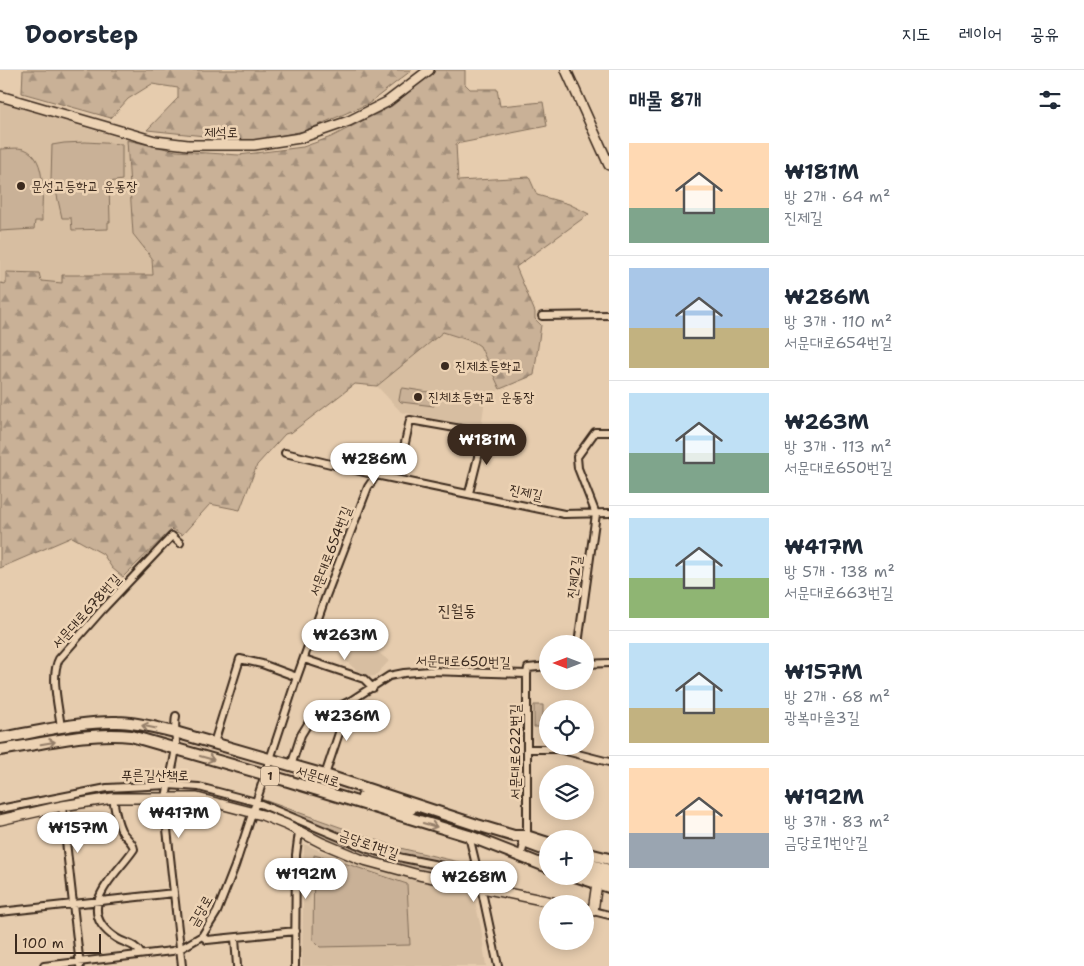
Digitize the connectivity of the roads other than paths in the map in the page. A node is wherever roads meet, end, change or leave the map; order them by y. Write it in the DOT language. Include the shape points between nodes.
graph roads {
  1 [pos="429,70"];
  2 [pos="566,70"];
  3 [pos="0,96"];
  4 [pos="609,165"];
  5 [pos="609,315"];
  6 [pos="542,316"];
  7 [pos="609,432"];
  8 [pos="285,453"];
  9 [pos="376,475"];
  10 [pos="469,493"];
  11 [pos="609,513"];
  12 [pos="596,514"];
  13 [pos="180,544"];
  14 [pos="579,635"];
  15 [pos="304,659"];
  16 [pos="609,663"];
  17 [pos="594,664"];
  18 [pos="539,667"];
  19 [pos="527,674"];
  20 [pos="297,677"];
  21 [pos="373,688"];
  22 [pos="352,700"];
  23 [pos="176,716"];
  24 [pos="62,728"];
  25 [pos="175,732"];
  26 [pos="0,738"];
  27 [pos="214,743"];
  28 [pos="175,748"];
  29 [pos="527,749"];
  30 [pos="0,750"];
  31 [pos="269,759"];
  32 [pos="609,762"];
  33 [pos="291,766"];
  34 [pos="264,774"];
  35 [pos="325,775"];
  36 [pos="168,785"];
  37 [pos="301,785"];
  38 [pos="113,798"];
  39 [pos="165,798"];
  40 [pos="256,802"];
  41 [pos="62,806"];
  42 [pos="417,806"];
  43 [pos="0,808"];
  44 [pos="253,812"];
  45 [pos="0,820"];
  46 [pos="299,832"];
  47 [pos="469,836"];
  48 [pos="525,839"];
  49 [pos="539,841"];
  50 [pos="539,847"];
  51 [pos="521,856"];
  52 [pos="594,856"];
  53 [pos="609,860"];
  54 [pos="534,861"];
  55 [pos="539,861"];
  56 [pos="539,863"];
  57 [pos="594,866"];
  58 [pos="609,870"];
  59 [pos="478,873"];
  60 [pos="594,873"];
  61 [pos="609,878"];
  62 [pos="594,882"];
  63 [pos="597,883"];
  64 [pos="481,886"];
  65 [pos="609,886"];
  66 [pos="174,893"];
  67 [pos="593,895"];
  68 [pos="539,899"];
  69 [pos="97,901"];
  70 [pos="72,904"];
  71 [pos="594,911"];
  72 [pos="0,912"];
  73 [pos="609,915"];
  74 [pos="296,932"];
  75 [pos="202,936"];
  76 [pos="235,938"];
  77 [pos="180,949"];
  78 [pos="141,954"];
  79 [pos="80,964"];
  80 [pos="44,966"];
  81 [pos="182,966"];
  82 [pos="237,966"];
  83 [pos="295,966"];
  84 [pos="498,966"];
  1 -- 3 [label="street, 제석로" via="387,102 349,121 300,138 254,145 188,145 155,141"];
  2 -- 4 [label="street"];
  5 -- 6 [label="street"];
  7 -- 12 [label="street" via="595,432 577,457"];
  8 -- 9 [label="street, 진제길"];
  9 -- 10 [label="street, 진제길"];
  9 -- 10 [label="street, 서문대로654번길" via="403,452 410,420 484,434"];
  9 -- 15 [label="street, 서문대로654번길" via="365,494"];
  10 -- 12 [label="street, 진제길" via="564,514"];
  11 -- 12 [label="street, 진제길"];
  12 -- 14 [label="street, 진제2길"];
  13 -- 24 [label="street, 서문대로678번길" via="172,536 59,659 55,675"];
  15 -- 20 [label="street, 서문대로654번길"];
  15 -- 21 [label="street" via="364,679"];
  16 -- 17 [label="street"];
  18 -- 19 [label="street" via="528,668"];
  19 -- 21 [label="street, 서문대로650번길" via="404,673 389,676"];
  19 -- 29 [label="street, 서문대로622번길"];
  20 -- 27 [label="street" via="240,659"];
  20 -- 31 [label="street, 서문대로654번길"];
  21 -- 22 [label="street, 서문대로650번길"];
  22 -- 33 [label="street, 서문대로650번길" via="306,725"];
  22 -- 35 [label="street"];
  23 -- 25 [label="street"];
  25 -- 24 [label="main road, 서문대로 / 1, one-way" via="117,722"];
  24 -- 26 [label="main road, 서문대로 / 1"];
  25 -- 27 [label="main road, 서문대로 / 1"];
  25 -- 28 [label="street"];
  27 -- 31 [label="main road, 서문대로 / 1"];
  30 -- 28 [label="main road, 서문대로 / 1, one-way" via="118,735"];
  28 -- 34 [label="main road, 서문대로 / 1, one-way"];
  28 -- 36 [label="street"];
  29 -- 32 [label="street" via="558,749"];
  29 -- 48 [label="street, 서문대로622번길"];
  31 -- 33 [label="main road, 서문대로 / 1"];
  31 -- 34 [label="street, 서문대로654번길"];
  33 -- 35 [label="main road, 서문대로 / 1"];
  34 -- 37 [label="main road, 서문대로 / 1"];
  34 -- 40 [label="street, 금당로"];
  35 -- 42 [label="main road, 서문대로 / 1"];
  36 -- 39 [label="street"];
  36 -- 40 [label="street, 푸른길산책로" via="199,787"];
  36 -- 43 [label="street, 푸른길산책로" via="107,788"];
  37 -- 42 [label="main road" via="292,778 407,810"];
  37 -- 47 [label="main road, 서문대로 / 1, one-way"];
  38 -- 39 [label="street, 금당로1번길"];
  38 -- 41 [label="street, 금당로1번길"];
  38 -- 69 [label="street" via="121,832 134,847"];
  39 -- 44 [label="street, 금당로1번길" via="197,798"];
  39 -- 66 [label="street"];
  40 -- 44 [label="street, 금당로"];
  40 -- 59 [label="street, 푸른길산책로" via="368,848"];
  41 -- 45 [label="street, 금당로1번길"];
  41 -- 70 [label="street"];
  42 -- 48 [label="main road, 서문대로 / 1"];
  44 -- 46 [label="street, 금당로1번길"];
  44 -- 75 [label="street, 금당로" via="218,912"];
  46 -- 64 [label="street, 금당로1번길" via="360,859 419,875"];
  46 -- 74 [label="street"];
  47 -- 51 [label="main road, 서문대로 / 1"];
  47 -- 59 [label="street"];
  48 -- 49 [label="main road, 서문대로"];
  48 -- 50 [label="main road, 서문대로"];
  48 -- 51 [label="street, 서문대로622번길"];
  51 -- 54 [label="main road, 서문대로 / 1"];
  52 -- 53 [label="main road"];
  54 -- 55 [label="main road, 서문대로 / 1"];
  54 -- 56 [label="main road, 서문대로"];
  57 -- 58 [label="main road"];
  59 -- 64 [label="street"];
  60 -- 61 [label="main road"];
  62 -- 63 [label="main road"];
  63 -- 65 [label="main road"];
  63 -- 67 [label="street"];
  64 -- 68 [label="street, 금당로1번길"];
  64 -- 84 [label="street"];
  66 -- 69 [label="street"];
  66 -- 77 [label="street"];
  69 -- 70 [label="street"];
  69 -- 78 [label="street" via="96,913 100,924 118,940 138,948"];
  70 -- 72 [label="street"];
  70 -- 79 [label="street"];
  71 -- 73 [label="street"];
  74 -- 76 [label="street"];
  74 -- 83 [label="street"];
  75 -- 76 [label="street" via="207,940"];
  75 -- 77 [label="street, 금당로"];
  76 -- 82 [label="street"];
  77 -- 78 [label="street, 금당로"];
  77 -- 81 [label="street"];
  78 -- 79 [label="street, 금당로"];
  79 -- 80 [label="street, 금당로"];
}
